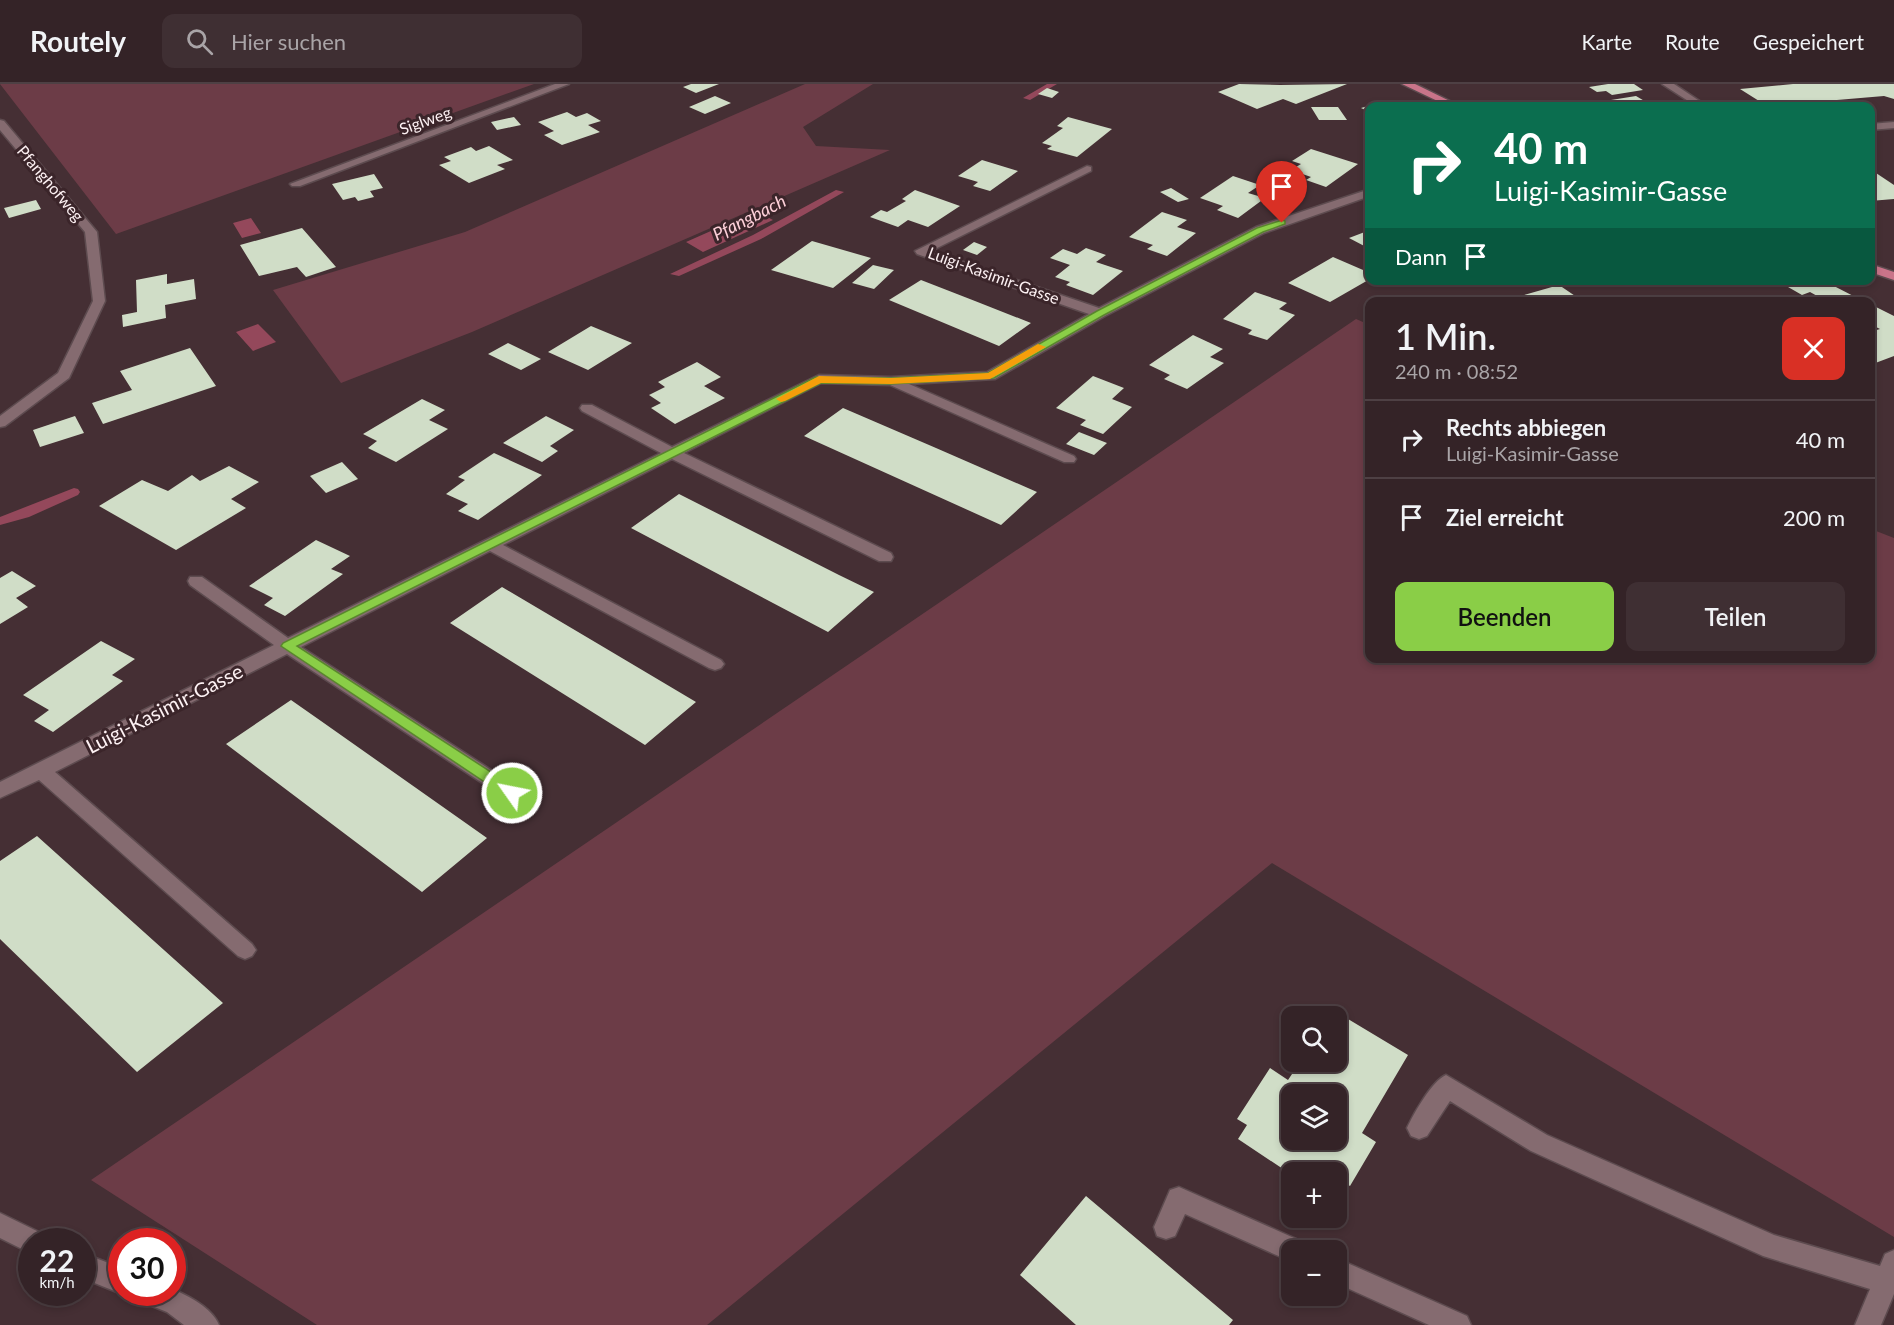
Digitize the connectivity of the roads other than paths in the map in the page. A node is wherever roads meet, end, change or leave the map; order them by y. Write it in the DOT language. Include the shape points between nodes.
graph roads {
  1 [pos="564,84"];
  2 [pos="1407,84"];
  3 [pos="1666,84"];
  4 [pos="1446,102"];
  5 [pos="1695,102"];
  6 [pos="0,123"];
  7 [pos="1894,125"];
  8 [pos="1875,127"];
  9 [pos="1087,169"];
  10 [pos="296,184"];
  11 [pos="1365,194"];
  12 [pos="1875,270"];
  13 [pos="1894,276"];
  14 [pos="1100,313"];
  15 [pos="891,381"];
  16 [pos="586,408"];
  17 [pos="0,423"];
  18 [pos="674,454"];
  19 [pos="1069,459"];
  20 [pos="491,545"];
  21 [pos="885,557"];
  22 [pos="196,581"];
  23 [pos="287,646"];
  24 [pos="716,664"];
  25 [pos="41,771"];
  26 [pos="0,791"];
  27 [pos="512,793"];
  28 [pos="245,950"];
  29 [pos="1419,1128"];
  30 [pos="0,1225"];
  31 [pos="1166,1227"];
  32 [pos="18,1235"];
  33 [pos="1281,1245"];
  34 [pos="1891,1272"];
  35 [pos="1347,1275"];
  36 [pos="180,1306"];
  37 [pos="206,1325"];
  38 [pos="1458,1325"];
  39 [pos="1868,1325"];
  1 -- 10 [label="street, Siglweg"];
  2 -- 4 [label="main road"];
  3 -- 5 [label="street"];
  6 -- 17 [label="street, Pfanghofweg" via="91,232 99,301 64,375"];
  7 -- 8 [label="street"];
  9 -- 14 [label="street, Luigi-Kasimir-Gasse" via="921,250"];
  11 -- 14 [label="street, Luigi-Kasimir-Gasse" via="1260,230"];
  12 -- 13 [label="main road"];
  14 -- 15 [label="street, Luigi-Kasimir-Gasse" via="990,376"];
  15 -- 18 [label="street, Luigi-Kasimir-Gasse" via="819,380"];
  15 -- 19 [label="street, Luigi-Kasimir-Gasse"];
  16 -- 18 [label="street"];
  18 -- 20 [label="street, Luigi-Kasimir-Gasse"];
  18 -- 21 [label="street"];
  20 -- 23 [label="street, Luigi-Kasimir-Gasse"];
  20 -- 24 [label="street"];
  22 -- 23 [label="street"];
  23 -- 25 [label="street, Luigi-Kasimir-Gasse"];
  23 -- 27 [label="street"];
  25 -- 26 [label="street, Luigi-Kasimir-Gasse"];
  25 -- 28 [label="street"];
  29 -- 34 [label="street" via="1446,1086 1539,1143 1772,1247"];
  30 -- 32 [label="street"];
  31 -- 33 [label="street" via="1179,1199"];
  34 -- 39 [label="street"];
  35 -- 38 [label="street"];
  36 -- 37 [label="street"];
}
